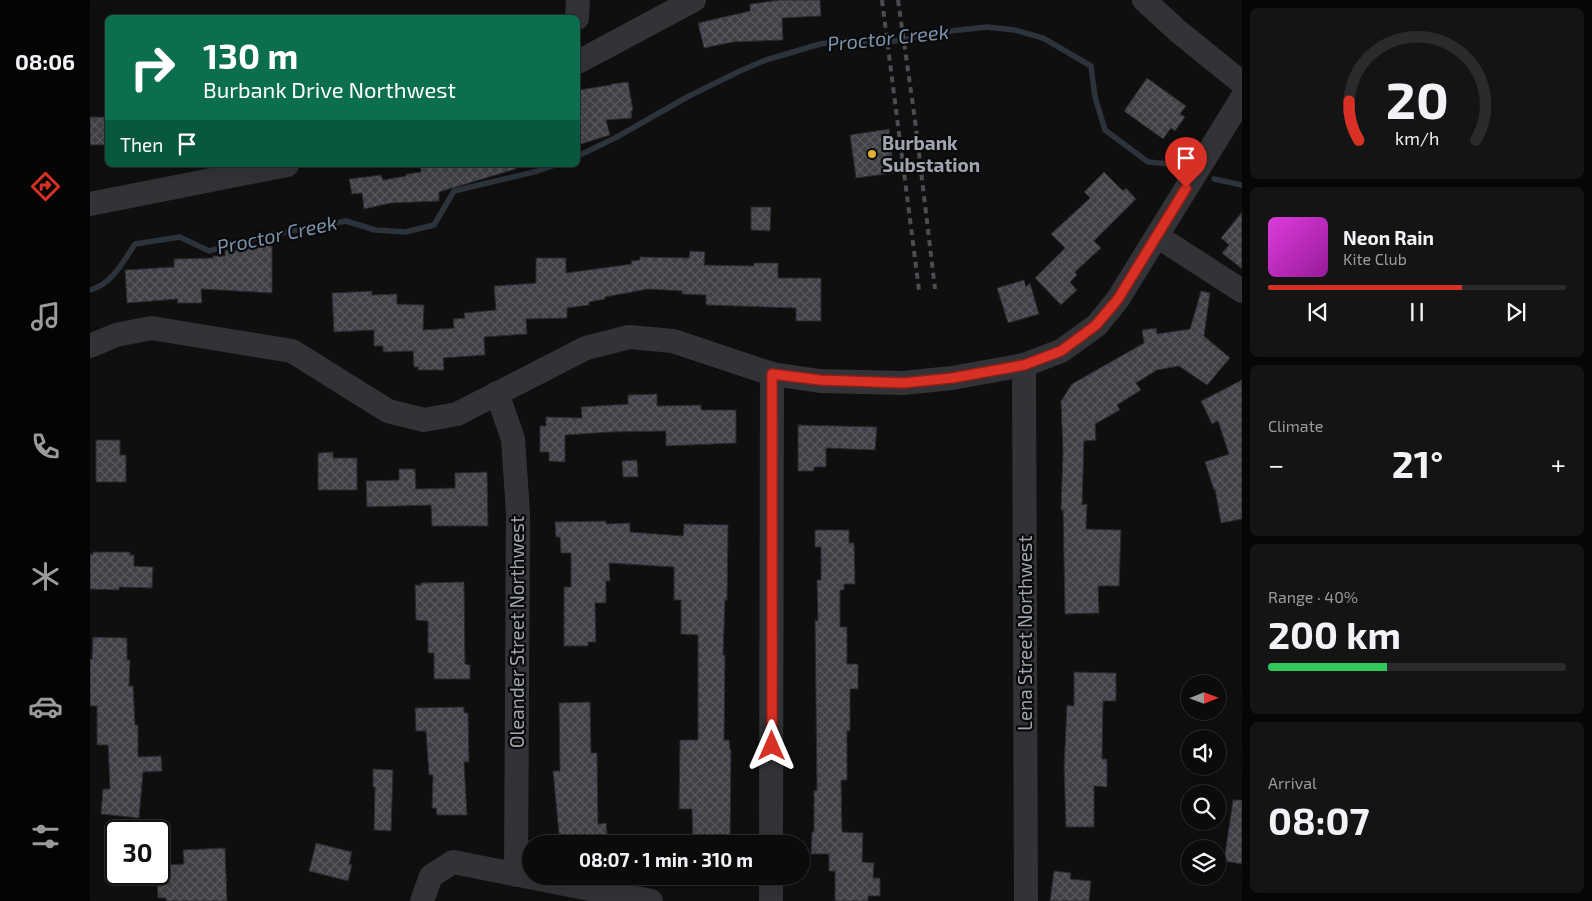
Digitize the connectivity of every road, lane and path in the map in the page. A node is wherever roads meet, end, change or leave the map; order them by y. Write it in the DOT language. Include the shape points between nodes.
graph roads {
  1 [pos="578,0"];
  2 [pos="694,0"];
  3 [pos="1144,0"];
  4 [pos="576,15"];
  5 [pos="580,61"];
  6 [pos="1242,83"];
  7 [pos="1242,98"];
  8 [pos="278,167"];
  9 [pos="90,204"];
  10 [pos="1157,236"];
  11 [pos="1242,291"];
  12 [pos="90,346"];
  13 [pos="1024,365"];
  14 [pos="772,374"];
  15 [pos="497,393"];
  16 [pos="771,835"];
  17 [pos="516,874"];
  18 [pos="771,885"];
  19 [pos="422,901"];
  20 [pos="650,901"];
  21 [pos="771,901"];
  22 [pos="1026,901"];
  1 -- 4 [label="street"];
  2 -- 5 [label="street"];
  3 -- 6 [label="street"];
  7 -- 10 [label="street"];
  8 -- 9 [label="street"];
  10 -- 11 [label="street"];
  10 -- 13 [label="street" via="1118,299 1096,325 1061,351"];
  12 -- 15 [label="street" via="116,335 151,328 292,352 388,411 424,420 457,414"];
  13 -- 14 [label="street" via="903,383 820,380"];
  13 -- 22 [label="street, Lena Street Northwest"];
  14 -- 15 [label="street" via="673,341 629,337 586,348"];
  14 -- 16 [label="street"];
  15 -- 17 [label="street, Oleander Street Northwest" via="513,439 518,513"];
  17 -- 19 [label="street" via="453,862 431,876"];
  17 -- 20 [label="street"];
  18 -- 21 [label="street"];
}
